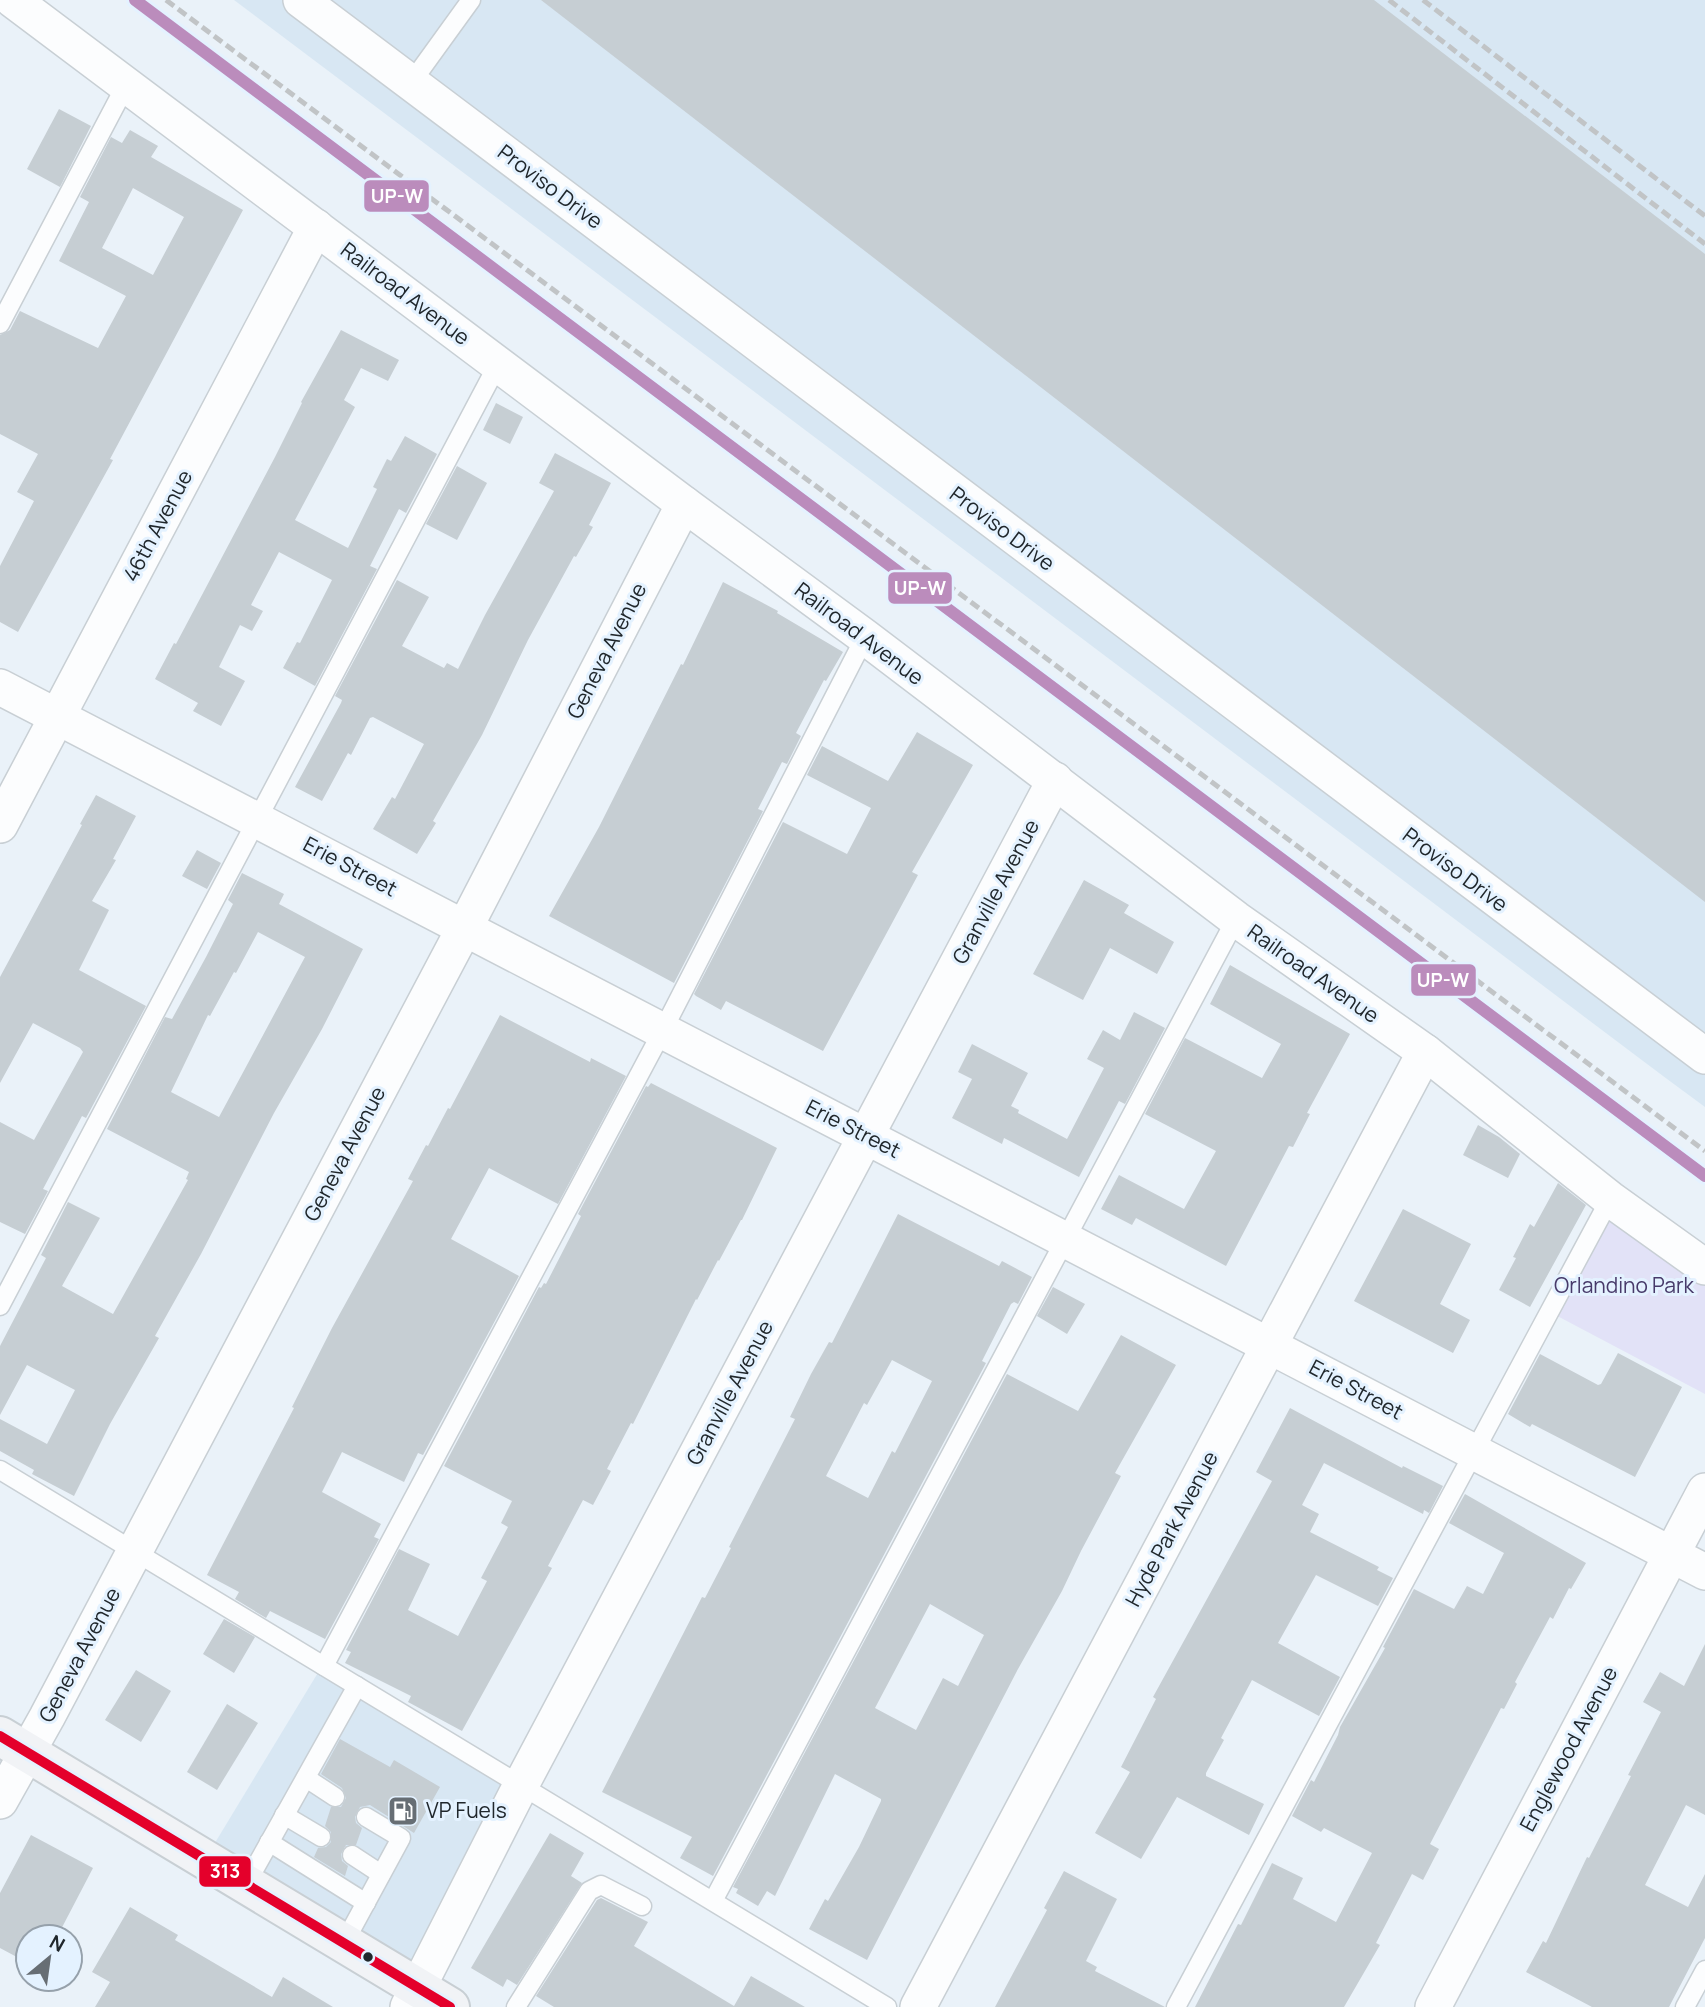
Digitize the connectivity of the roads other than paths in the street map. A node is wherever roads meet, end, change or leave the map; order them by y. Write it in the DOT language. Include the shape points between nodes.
graph roads {
  1 [pos="13,0"];
  2 [pos="301,0"];
  3 [pos="471,0"];
  4 [pos="411,83"];
  5 [pos="126,85"];
  6 [pos="316,227"];
  7 [pos="0,324"];
  8 [pos="498,364"];
  9 [pos="684,504"];
  10 [pos="865,638"];
  11 [pos="0,687"];
  12 [pos="57,717"];
  13 [pos="1055,780"];
  14 [pos="258,820"];
  15 [pos="0,825"];
  16 [pos="1236,919"];
  17 [pos="465,927"];
  18 [pos="663,1030"];
  19 [pos="1425,1052"];
  20 [pos="1705,1056"];
  21 [pos="867,1136"];
  22 [pos="1610,1199"];
  23 [pos="1066,1240"];
  24 [pos="1705,1267"];
  25 [pos="0,1306"];
  26 [pos="1270,1345"];
  27 [pos="1474,1452"];
  28 [pos="0,1470"];
  29 [pos="1705,1491"];
  30 [pos="135,1552"];
  31 [pos="1671,1554"];
  32 [pos="1705,1572"];
  33 [pos="324,1666"];
  34 [pos="357,1686"];
  35 [pos="14,1744"];
  36 [pos="306,1778"];
  37 [pos="521,1785"];
  38 [pos="335,1797"];
  39 [pos="0,1801"];
  40 [pos="284,1815"];
  41 [pos="366,1817"];
  42 [pos="321,1838"];
  43 [pos="270,1842"];
  44 [pos="352,1855"];
  45 [pos="381,1874"];
  46 [pos="246,1884"];
  47 [pos="713,1901"];
  48 [pos="366,1903"];
  49 [pos="642,1906"];
  50 [pos="344,1943"];
  51 [pos="1705,1970"];
  52 [pos="413,1997"];
  53 [pos="450,2007"];
  54 [pos="516,2007"];
  55 [pos="887,2007"];
  56 [pos="919,2007"];
  57 [pos="1176,2007"];
  58 [pos="1433,2007"];
  59 [pos="1685,2007"];
  1 -- 5 [label="street, Railroad Avenue"];
  2 -- 4 [label="street, Proviso Drive"];
  3 -- 4 [label="lane"];
  4 -- 20 [label="street, Proviso Drive"];
  5 -- 6 [label="street, Railroad Avenue"];
  5 -- 7 [label="lane"];
  6 -- 8 [label="street, Railroad Avenue"];
  6 -- 12 [label="street, 46th Avenue"];
  8 -- 9 [label="street, Railroad Avenue"];
  8 -- 14 [label="lane"];
  9 -- 10 [label="street, Railroad Avenue"];
  9 -- 17 [label="street, Geneva Avenue"];
  10 -- 13 [label="street, Railroad Avenue"];
  10 -- 18 [label="lane"];
  11 -- 12 [label="street, Erie Street"];
  12 -- 14 [label="street, Erie Street"];
  12 -- 15 [label="street, 46th Avenue"];
  13 -- 16 [label="street, Railroad Avenue"];
  13 -- 21 [label="street, Granville Avenue"];
  14 -- 17 [label="street, Erie Street"];
  14 -- 25 [label="lane"];
  16 -- 19 [label="street, Railroad Avenue"];
  16 -- 23 [label="lane"];
  17 -- 18 [label="street, Erie Street"];
  17 -- 30 [label="street, Geneva Avenue"];
  18 -- 21 [label="street, Erie Street"];
  18 -- 33 [label="lane"];
  19 -- 22 [label="street, Railroad Avenue"];
  19 -- 26 [label="street, Hyde Park Avenue"];
  21 -- 23 [label="street, Erie Street"];
  21 -- 37 [label="street, Granville Avenue"];
  22 -- 24 [label="street, Railroad Avenue"];
  22 -- 27 [label="lane"];
  23 -- 26 [label="street, Erie Street"];
  23 -- 47 [label="lane"];
  26 -- 27 [label="street, Erie Street"];
  26 -- 56 [label="street, Hyde Park Avenue"];
  27 -- 31 [label="street, Erie Street"];
  27 -- 57 [label="lane"];
  28 -- 30 [label="lane"];
  29 -- 31 [label="street, Englewood Avenue"];
  30 -- 33 [label="lane"];
  30 -- 35 [label="street, Geneva Avenue"];
  31 -- 32 [label="street, Erie Street"];
  31 -- 58 [label="street, Englewood Avenue"];
  33 -- 34 [label="lane"];
  34 -- 36 [label="lane"];
  34 -- 37 [label="lane"];
  35 -- 39 [label="street, Geneva Avenue"];
  35 -- 46 [label="main road"];
  36 -- 38 [label="lane"];
  36 -- 40 [label="lane"];
  37 -- 47 [label="lane"];
  37 -- 52 [label="street, Granville Avenue"];
  40 -- 42 [label="lane"];
  40 -- 43 [label="lane"];
  41 -- 45 [label="lane" via="401,1838"];
  43 -- 46 [label="lane"];
  43 -- 48 [label="lane"];
  44 -- 45 [label="lane"];
  45 -- 48 [label="lane"];
  46 -- 50 [label="main road"];
  47 -- 55 [label="lane"];
  48 -- 50 [label="lane"];
  49 -- 54 [label="lane" via="601,1885 589,1891"];
  50 -- 52 [label="main road"];
  51 -- 59 [label="lane"];
  52 -- 53 [label="main road"];
}
